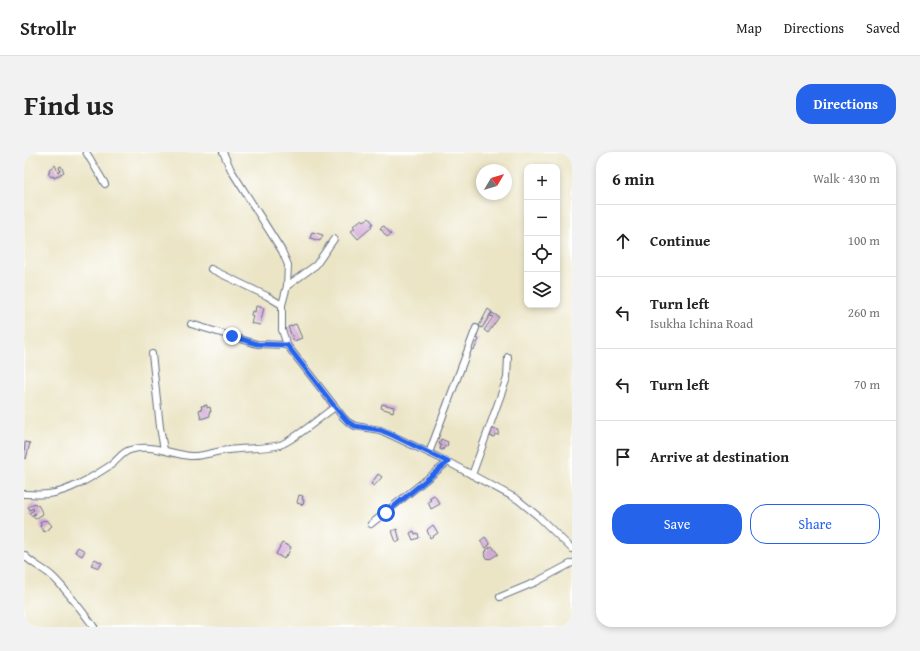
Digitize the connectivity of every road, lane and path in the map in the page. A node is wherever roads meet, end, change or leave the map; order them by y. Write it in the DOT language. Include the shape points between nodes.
graph roads {
  1 [pos="86,152"];
  2 [pos="223,152"];
  3 [pos="106,184"];
  4 [pos="334,239"];
  5 [pos="211,269"];
  6 [pos="287,286"];
  7 [pos="282,304"];
  8 [pos="191,324"];
  9 [pos="476,328"];
  10 [pos="287,345"];
  11 [pos="152,354"];
  12 [pos="508,356"];
  13 [pos="335,407"];
  14 [pos="164,450"];
  15 [pos="429,453"];
  16 [pos="448,462"];
  17 [pos="472,475"];
  18 [pos="24,494"];
  19 [pos="371,524"];
  20 [pos="572,549"];
  21 [pos="24,555"];
  22 [pos="572,563"];
  23 [pos="500,597"];
  24 [pos="94,627"];
  1 -- 3 [label="street"];
  2 -- 6 [label="street" via="231,170 286,258 289,272"];
  4 -- 6 [label="street" via="316,265"];
  5 -- 7 [label="street"];
  6 -- 7 [label="street"];
  7 -- 10 [label="street" via="282,330"];
  8 -- 10 [label="street" via="257,344"];
  9 -- 15 [label="street"];
  10 -- 13 [label="street"];
  11 -- 14 [label="street"];
  12 -- 17 [label="street" via="507,378"];
  13 -- 14 [label="street" via="280,445 190,456"];
  13 -- 15 [label="street" via="355,426 380,430"];
  14 -- 18 [label="street" via="129,450 113,464 61,491"];
  15 -- 16 [label="street"];
  16 -- 17 [label="street"];
  16 -- 19 [label="street"];
  17 -- 20 [label="street" via="517,499"];
  21 -- 24 [label="street" via="54,578"];
  22 -- 23 [label="street"];
}
